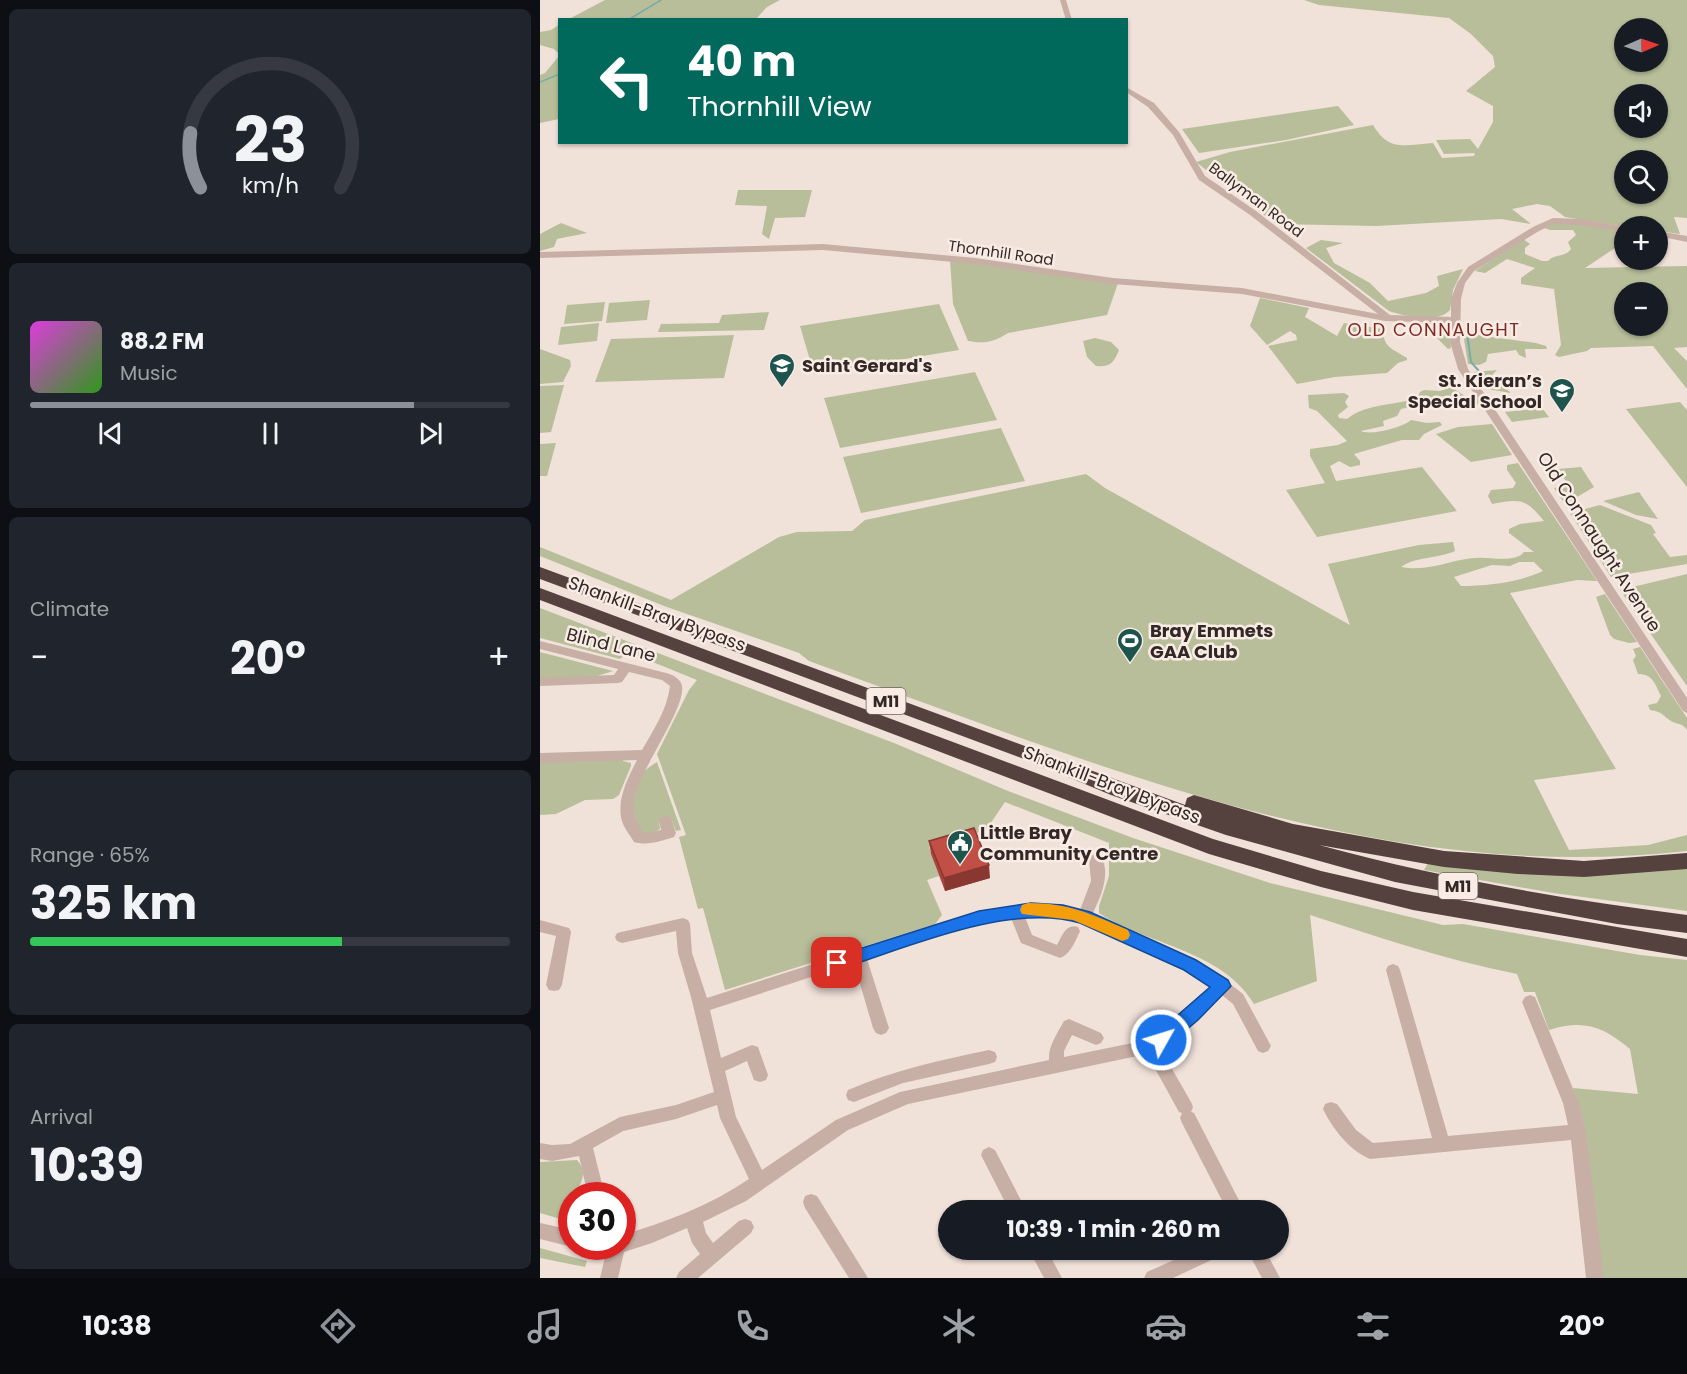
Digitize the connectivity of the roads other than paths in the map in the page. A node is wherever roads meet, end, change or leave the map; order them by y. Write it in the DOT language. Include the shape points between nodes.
graph roads {
  1 [pos="1063,0"];
  2 [pos="1069,18"];
  3 [pos="1128,90"];
  4 [pos="1614,228"];
  5 [pos="1668,236"];
  6 [pos="1687,239"];
  7 [pos="540,255"];
  8 [pos="1385,318"];
  9 [pos="1455,320"];
  10 [pos="540,573"];
  11 [pos="540,594"];
  12 [pos="540,645"];
  13 [pos="626,667"];
  14 [pos="540,682"];
  15 [pos="1687,708"];
  16 [pos="646,755"];
  17 [pos="540,758"];
  18 [pos="1042,758"];
  19 [pos="666,821"];
  20 [pos="1096,859"];
  21 [pos="1687,861"];
  22 [pos="1016,911"];
  23 [pos="1084,917"];
  24 [pos="1687,924"];
  25 [pos="540,926"];
  26 [pos="1074,931"];
  27 [pos="622,937"];
  28 [pos="1687,948"];
  29 [pos="859,956"];
  30 [pos="1393,970"];
  31 [pos="554,985"];
  32 [pos="1222,986"];
  33 [pos="1530,1002"];
  34 [pos="701,1006"];
  35 [pos="881,1028"];
  36 [pos="1096,1038"];
  37 [pos="1151,1046"];
  38 [pos="1263,1046"];
  39 [pos="989,1057"];
  40 [pos="951,1065"];
  41 [pos="1057,1065"];
  42 [pos="716,1067"];
  43 [pos="760,1075"];
  44 [pos="954,1086"];
  45 [pos="854,1095"];
  46 [pos="723,1096"];
  47 [pos="1331,1108"];
  48 [pos="1578,1132"];
  49 [pos="1442,1144"];
  50 [pos="584,1145"];
  51 [pos="540,1151"];
  52 [pos="989,1155"];
  53 [pos="593,1182"];
  54 [pos="759,1182"];
  55 [pos="1013,1200"];
  56 [pos="1231,1200"];
  57 [pos="811,1203"];
  58 [pos="693,1218"];
  59 [pos="745,1227"];
  60 [pos="540,1231"];
  61 [pos="558,1236"];
  62 [pos="636,1239"];
  63 [pos="711,1255"];
  64 [pos="613,1260"];
  65 [pos="1043,1260"];
  66 [pos="1192,1260"];
  67 [pos="1261,1260"];
  68 [pos="609,1278"];
  69 [pos="685,1278"];
  70 [pos="859,1278"];
  71 [pos="1053,1278"];
  72 [pos="1153,1278"];
  73 [pos="1271,1278"];
  74 [pos="1595,1278"];
  1 -- 2 [label="street"];
  3 -- 8 [label="street, Ballyman Road" via="1151,105 1176,134 1202,178 1253,213"];
  4 -- 9 [label="street, Old Connaught Avenue" via="1553,221 1536,228 1466,274 1456,299"];
  5 -- 6 [label="street"];
  7 -- 8 [label="street, Thornhill Road" via="823,247 975,261 1113,281 1242,291"];
  8 -- 9 [label="street, Thornhill Road"];
  9 -- 15 [label="street, Old Connaught Avenue" via="1456,351 1463,369"];
  10 -- 18 [label="highway, Shankill-Bray Bypass / M11"];
  11 -- 28 [label="highway, Shankill-Bray Bypass / M11" via="1209,846 1413,901"];
  12 -- 13 [label="street, Blind Lane"];
  13 -- 14 [label="street" via="618,679"];
  13 -- 16 [label="street, Blind Lane" via="673,680 677,692"];
  16 -- 17 [label="street"];
  16 -- 19 [label="street" via="629,790 628,815 635,834 645,839 669,833"];
  18 -- 21 [label="highway" via="1293,832 1444,859 1584,869"];
  18 -- 24 [label="highway, Shankill-Bray Bypass / M11" via="1118,790 1233,829 1395,874"];
  20 -- 23 [label="street" via="1099,878"];
  22 -- 23 [label="street" via="1051,910"];
  22 -- 26 [label="street" via="1030,942 1060,952"];
  22 -- 29 [label="street" via="965,922"];
  23 -- 32 [label="street" via="1190,965"];
  25 -- 31 [label="street" via="564,932"];
  27 -- 34 [label="street" via="683,924 685,953"];
  29 -- 34 [label="street"];
  29 -- 35 [label="street"];
  30 -- 49 [label="street"];
  32 -- 37 [label="street"];
  32 -- 38 [label="street" via="1238,999"];
  33 -- 48 [label="street" via="1571,1103"];
  34 -- 42 [label="street"];
  36 -- 41 [label="street" via="1069,1026 1056,1051"];
  37 -- 41 [label="street"];
  37 -- 56 [label="street"];
  39 -- 40 [label="street"];
  40 -- 44 [label="street"];
  40 -- 45 [label="street" via="906,1074"];
  41 -- 44 [label="street"];
  42 -- 43 [label="street" via="752,1052"];
  42 -- 46 [label="street"];
  44 -- 54 [label="street" via="906,1097 862,1115"];
  46 -- 50 [label="street" via="676,1112 620,1124"];
  46 -- 54 [label="street" via="736,1137"];
  47 -- 49 [label="street" via="1350,1135 1370,1151"];
  48 -- 49 [label="street"];
  48 -- 74 [label="street"];
  50 -- 51 [label="street" via="563,1152"];
  50 -- 53 [label="street"];
  52 -- 55 [label="street"];
  54 -- 58 [label="street"];
  57 -- 70 [label="street"];
  58 -- 62 [label="street"];
  58 -- 63 [label="street" via="698,1237"];
  59 -- 63 [label="street"];
  60 -- 61 [label="street"];
  63 -- 69 [label="street"];
  64 -- 68 [label="street"];
  65 -- 71 [label="street"];
  66 -- 72 [label="street"];
  67 -- 73 [label="street"];
}
